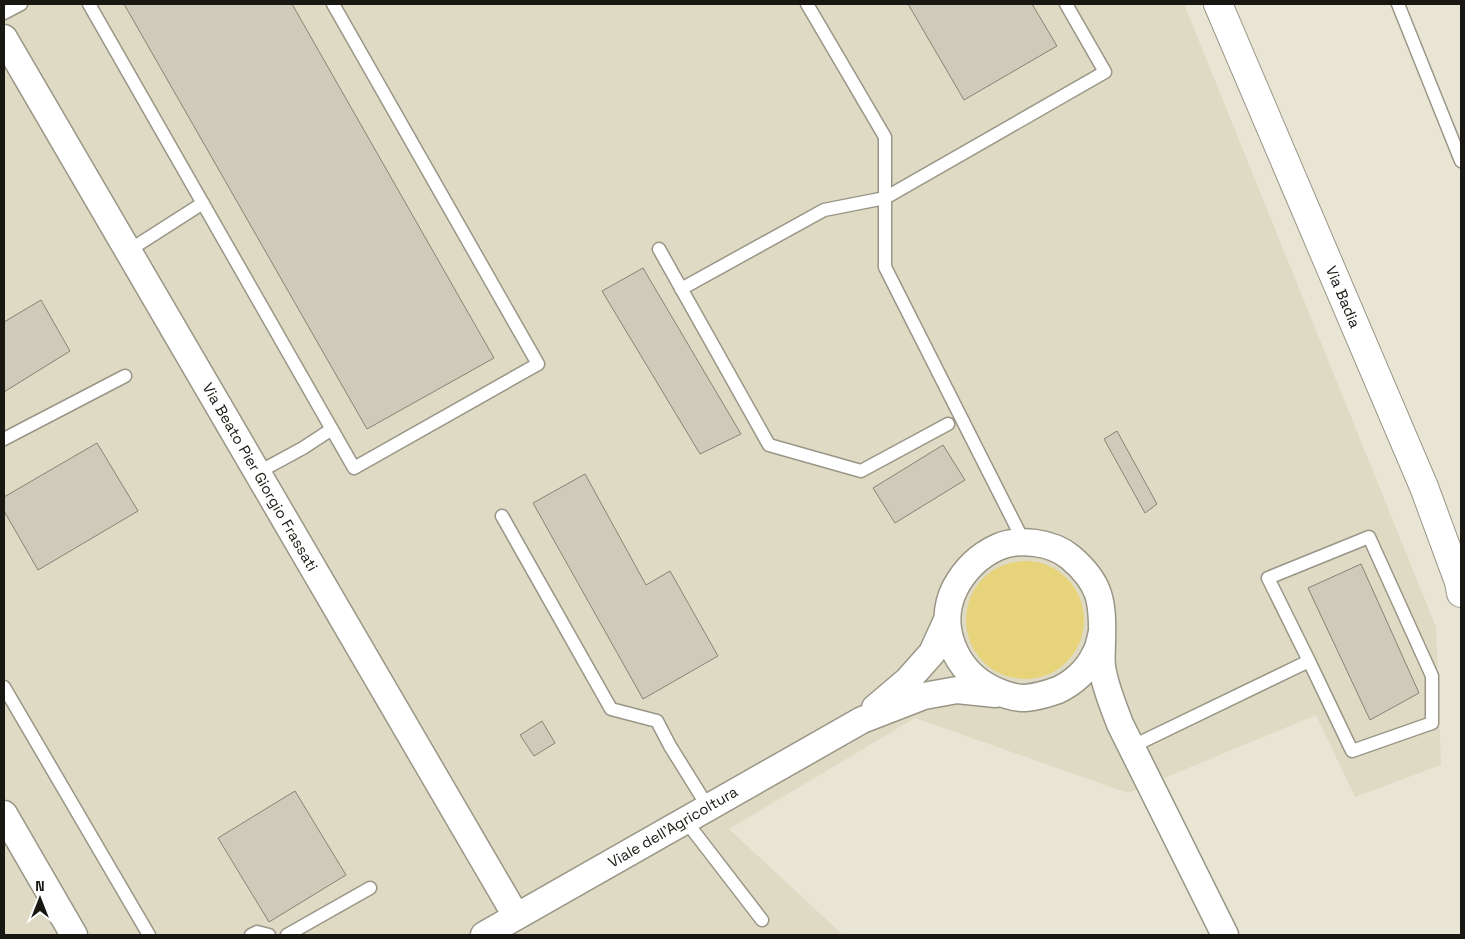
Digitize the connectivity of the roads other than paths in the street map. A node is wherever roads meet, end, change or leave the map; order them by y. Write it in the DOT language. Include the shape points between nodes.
graph roads {
  1 [pos="21,4"];
  2 [pos="89,4"];
  3 [pos="333,4"];
  4 [pos="807,4"];
  5 [pos="1066,4"];
  6 [pos="1218,4"];
  7 [pos="1398,4"];
  8 [pos="4,13"];
  9 [pos="4,38"];
  10 [pos="1461,161"];
  11 [pos="885,198"];
  12 [pos="203,203"];
  13 [pos="659,249"];
  14 [pos="128,251"];
  15 [pos="682,289"];
  16 [pos="125,376"];
  17 [pos="948,424"];
  18 [pos="332,429"];
  19 [pos="4,439"];
  20 [pos="257,473"];
  21 [pos="502,516"];
  22 [pos="1024,542"];
  23 [pos="1461,593"];
  24 [pos="947,620"];
  25 [pos="1102,632"];
  26 [pos="1309,661"];
  27 [pos="4,686"];
  28 [pos="1065,686"];
  29 [pos="1002,694"];
  30 [pos="8,704"];
  31 [pos="862,720"];
  32 [pos="1126,736"];
  33 [pos="708,807"];
  34 [pos="4,814"];
  35 [pos="685,820"];
  36 [pos="370,888"];
  37 [pos="516,916"];
  38 [pos="762,920"];
  39 [pos="74,935"];
  40 [pos="149,935"];
  41 [pos="251,935"];
  42 [pos="269,935"];
  43 [pos="287,935"];
  44 [pos="484,935"];
  45 [pos="1225,935"];
  1 -- 8 [label="lane"];
  2 -- 12 [label="lane"];
  3 -- 18 [label="lane" via="538,364 354,468"];
  4 -- 11 [label="lane" via="885,137"];
  5 -- 11 [label="lane" via="1105,72"];
  6 -- 23 [label="main road, Via Badia" via="1424,487"];
  7 -- 10 [label="lane"];
  9 -- 14 [label="street, Via Beato Pier Giorgio Frassati"];
  11 -- 15 [label="lane" via="824,210"];
  11 -- 22 [label="lane" via="885,266"];
  12 -- 14 [label="lane"];
  12 -- 18 [label="lane"];
  13 -- 15 [label="lane"];
  14 -- 20 [label="street, Via Beato Pier Giorgio Frassati"];
  15 -- 17 [label="lane" via="769,446 861,471"];
  16 -- 19 [label="lane"];
  18 -- 20 [label="lane"];
  20 -- 37 [label="street, Via Beato Pier Giorgio Frassati"];
  21 -- 33 [label="lane" via="611,709 657,721"];
  22 -- 24 [label="street, Viale dell'Agricoltura" via="1000,546 978,558 958,582 951,596"];
  22 -- 25 [label="street, Viale dell'Agricoltura" via="1046,545 1067,554 1084,569 1096,588 1100,602"];
  24 -- 29 [label="street, Viale dell'Agricoltura" via="951,644 962,666 980,683"];
  24 -- 31 [label="street, Viale dell'Agricoltura" via="932,653 908,680"];
  25 -- 28 [label="street, Viale dell'Agricoltura" via="1096,654 1083,672"];
  25 -- 32 [label="street" via="1106,689"];
  26 -- 26 [label="lane" via="1352,750 1432,723 1432,676 1369,538 1268,578"];
  26 -- 32 [label="lane"];
  27 -- 30 [label="lane"];
  28 -- 29 [label="street, Viale dell'Agricoltura" via="1045,695 1023,698"];
  28 -- 32 [label="street" via="1096,698 1108,708"];
  29 -- 31 [label="street, Viale dell'Agricoltura" via="957,690 924,696"];
  30 -- 40 [label="lane"];
  31 -- 33 [label="street, Viale dell'Agricoltura"];
  32 -- 45 [label="street"];
  33 -- 35 [label="street, Viale dell'Agricoltura"];
  34 -- 39 [label="street"];
  35 -- 37 [label="street, Viale dell'Agricoltura"];
  35 -- 38 [label="lane"];
  36 -- 43 [label="lane"];
  37 -- 44 [label="street, Viale dell'Agricoltura"];
  41 -- 42 [label="lane" via="257,932"];
}
